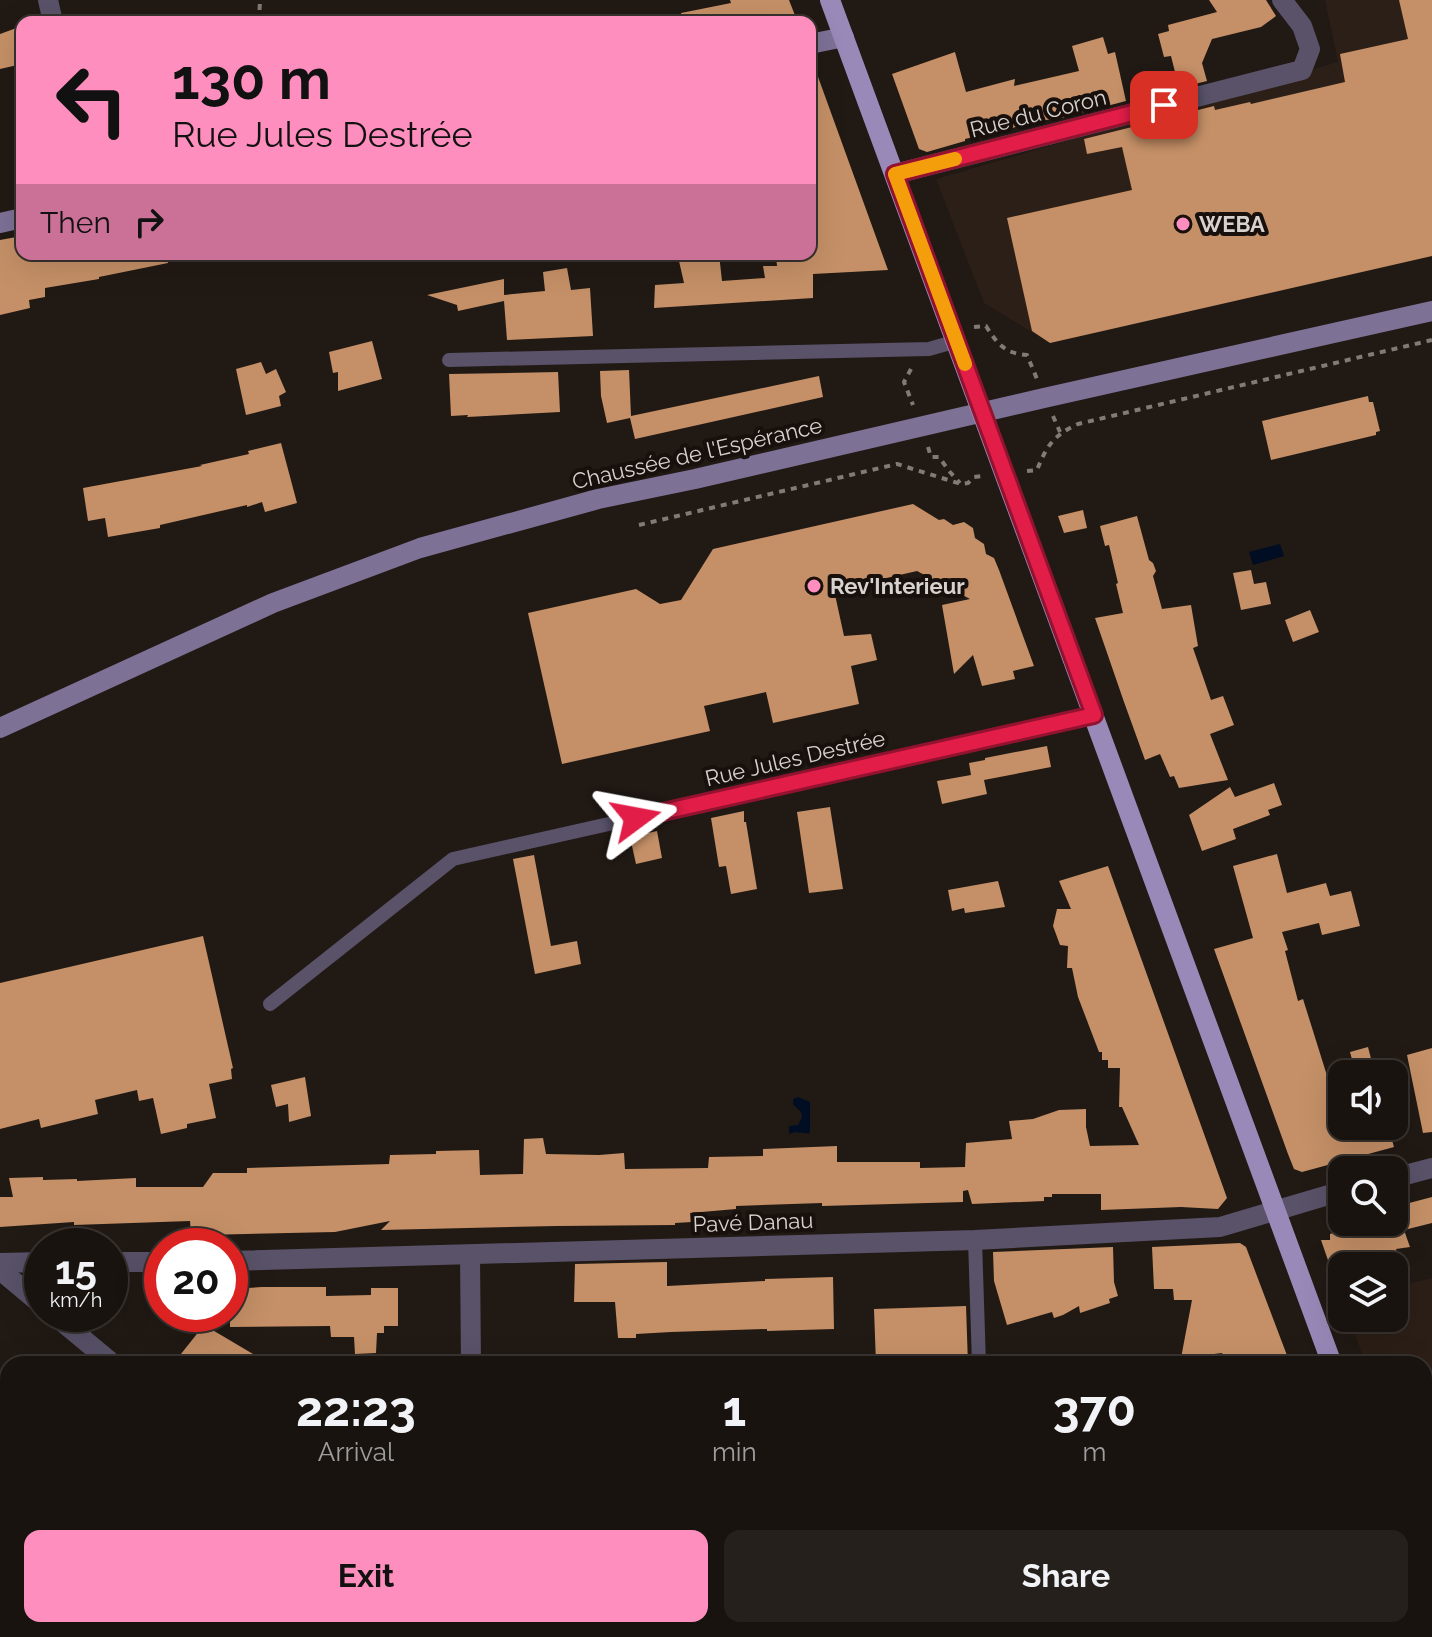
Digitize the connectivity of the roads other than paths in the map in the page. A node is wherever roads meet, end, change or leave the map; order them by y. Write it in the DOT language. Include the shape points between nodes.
graph roads {
  1 [pos="830,0"];
  2 [pos="1282,0"];
  3 [pos="844,37"];
  4 [pos="816,43"];
  5 [pos="895,174"];
  6 [pos="1432,311"];
  7 [pos="954,335"];
  8 [pos="449,360"];
  9 [pos="983,413"];
  10 [pos="1094,715"];
  11 [pos="0,728"];
  12 [pos="270,1004"];
  13 [pos="1432,1168"];
  14 [pos="1408,1174"];
  15 [pos="1328,1195"];
  16 [pos="1276,1211"];
  17 [pos="975,1240"];
  18 [pos="470,1255"];
  19 [pos="248,1261"];
  20 [pos="24,1262"];
  21 [pos="0,1263"];
  22 [pos="0,1270"];
  23 [pos="24,1290"];
  24 [pos="75,1332"];
  25 [pos="103,1356"];
  26 [pos="471,1356"];
  27 [pos="979,1356"];
  28 [pos="1329,1356"];
  1 -- 3 [label="main road"];
  2 -- 5 [label="street, Rue du Coron" via="1302,26 1310,49 1302,70"];
  3 -- 4 [label="main road"];
  3 -- 5 [label="main road"];
  5 -- 7 [label="main road"];
  6 -- 9 [label="main road, Chaussée de l'Espérance"];
  7 -- 8 [label="lane" via="929,349"];
  7 -- 9 [label="main road"];
  9 -- 10 [label="main road"];
  9 -- 11 [label="main road, Chaussée de l'Espérance" via="598,499 420,548 273,603"];
  10 -- 12 [label="lane, Rue Jules Destrée" via="453,859"];
  10 -- 16 [label="main road"];
  13 -- 14 [label="street"];
  15 -- 16 [label="street, Pavé Danau"];
  16 -- 17 [label="street, Pavé Danau" via="1220,1227"];
  16 -- 28 [label="main road"];
  17 -- 18 [label="street, Pavé Danau"];
  17 -- 27 [label="lane"];
  18 -- 19 [label="street, Pavé Danau"];
  18 -- 26 [label="street"];
  20 -- 21 [label="street"];
  22 -- 23 [label="street"];
  24 -- 25 [label="street"];
}
